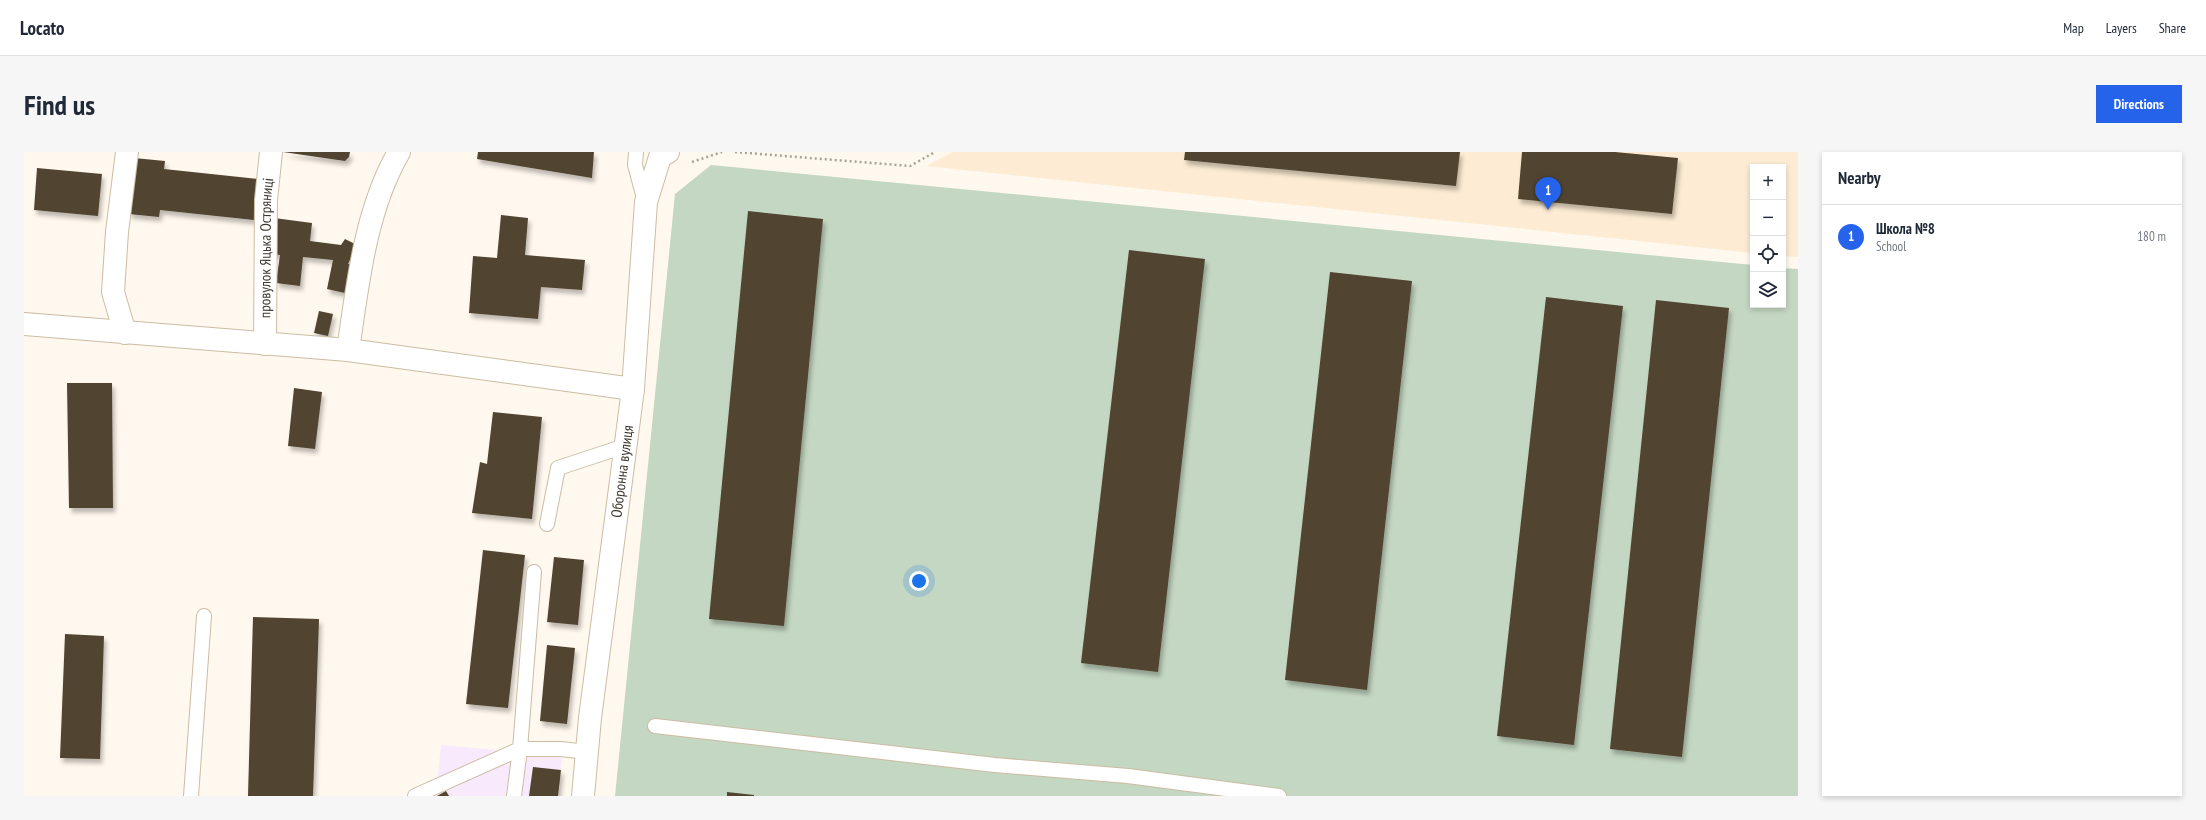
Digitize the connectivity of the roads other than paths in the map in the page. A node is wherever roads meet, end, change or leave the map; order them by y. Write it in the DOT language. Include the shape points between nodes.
graph roads {
  1 [pos="127,152"];
  2 [pos="271,152"];
  3 [pos="399,152"];
  4 [pos="636,152"];
  5 [pos="668,152"];
  6 [pos="646,202"];
  7 [pos="24,324"];
  8 [pos="125,333"];
  9 [pos="265,344"];
  10 [pos="348,350"];
  11 [pos="634,389"];
  12 [pos="628,445"];
  13 [pos="547,524"];
  14 [pos="534,572"];
  15 [pos="204,616"];
  16 [pos="655,726"];
  17 [pos="520,749"];
  18 [pos="587,752"];
  19 [pos="1233,793"];
  20 [pos="191,796"];
  21 [pos="415,796"];
  22 [pos="514,796"];
  23 [pos="583,796"];
  24 [pos="1279,796"];
  1 -- 8 [label="street" via="113,292"];
  2 -- 9 [label="street, провулок Яцька Остряниці" via="266,200"];
  3 -- 10 [label="street" via="378,197 358,281"];
  4 -- 6 [label="lane" via="635,165"];
  5 -- 6 [label="street, Оборонна вулиця" via="660,157"];
  6 -- 11 [label="street, Оборонна вулиця"];
  7 -- 8 [label="street"];
  8 -- 9 [label="street"];
  9 -- 10 [label="street"];
  10 -- 11 [label="street"];
  11 -- 12 [label="street, Оборонна вулиця"];
  12 -- 13 [label="lane" via="558,468"];
  12 -- 18 [label="street, Оборонна вулиця"];
  14 -- 17 [label="lane"];
  15 -- 20 [label="lane"];
  16 -- 19 [label="lane" via="995,765 1128,776"];
  17 -- 18 [label="lane"];
  17 -- 21 [label="lane"];
  17 -- 22 [label="lane"];
  18 -- 23 [label="street, Оборонна вулиця"];
  19 -- 24 [label="lane"];
}
